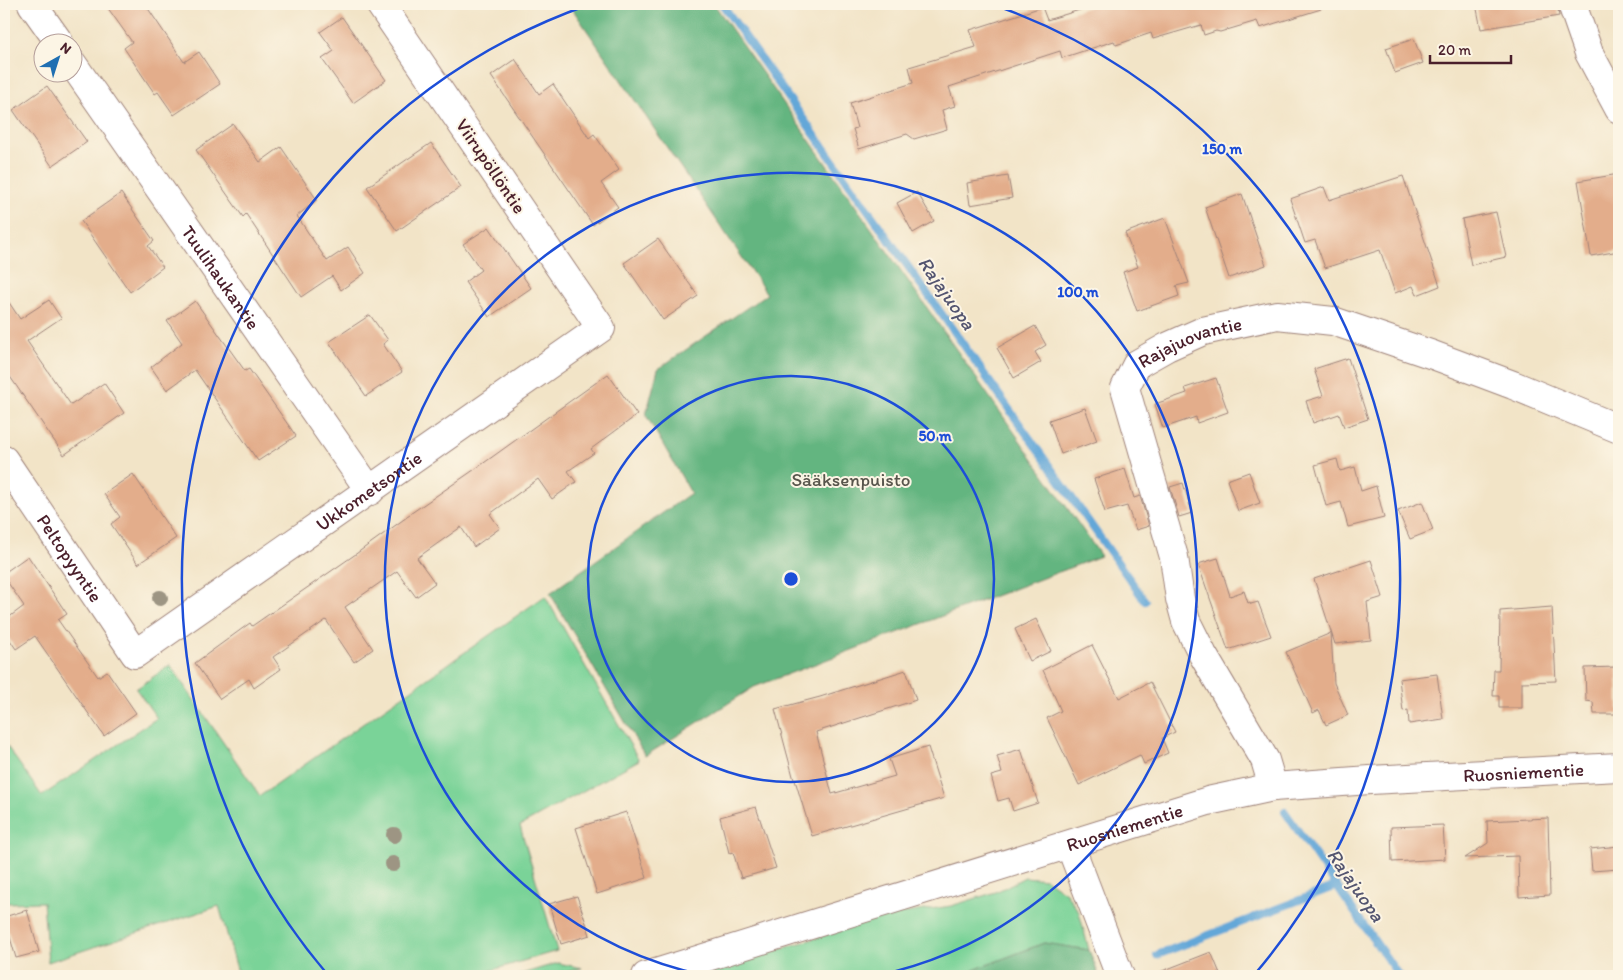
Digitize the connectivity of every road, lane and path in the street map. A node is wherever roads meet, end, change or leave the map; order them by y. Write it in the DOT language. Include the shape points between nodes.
graph roads {
  1 [pos="32,4"];
  2 [pos="380,4"];
  3 [pos="1572,4"];
  4 [pos="51,32"];
  5 [pos="82,77"];
  6 [pos="1619,109"];
  7 [pos="601,328"];
  8 [pos="1619,429"];
  9 [pos="4,460"];
  10 [pos="370,491"];
  11 [pos="135,654"];
  12 [pos="1619,768"];
  13 [pos="1273,787"];
  14 [pos="1070,845"];
  15 [pos="646,976"];
  16 [pos="1120,976"];
  1 -- 4 [label="street"];
  2 -- 7 [label="street, Viirupöllöntie"];
  3 -- 6 [label="street" via="1589,53"];
  5 -- 10 [label="street, Tuulihaukantie"];
  7 -- 10 [label="street, Ukkometsontie"];
  8 -- 13 [label="street, Rajajuovantie" via="1513,385 1333,321 1277,315 1203,331 1137,364 1125,388 1174,557 1186,621 1265,760"];
  9 -- 11 [label="street, Peltopyyntie"];
  10 -- 11 [label="street, Ukkometsontie"];
  12 -- 13 [label="street, Ruosniementie"];
  13 -- 14 [label="street, Ruosniementie" via="1208,801"];
  14 -- 15 [label="street, Ruosniementie"];
  14 -- 16 [label="street"];
}
